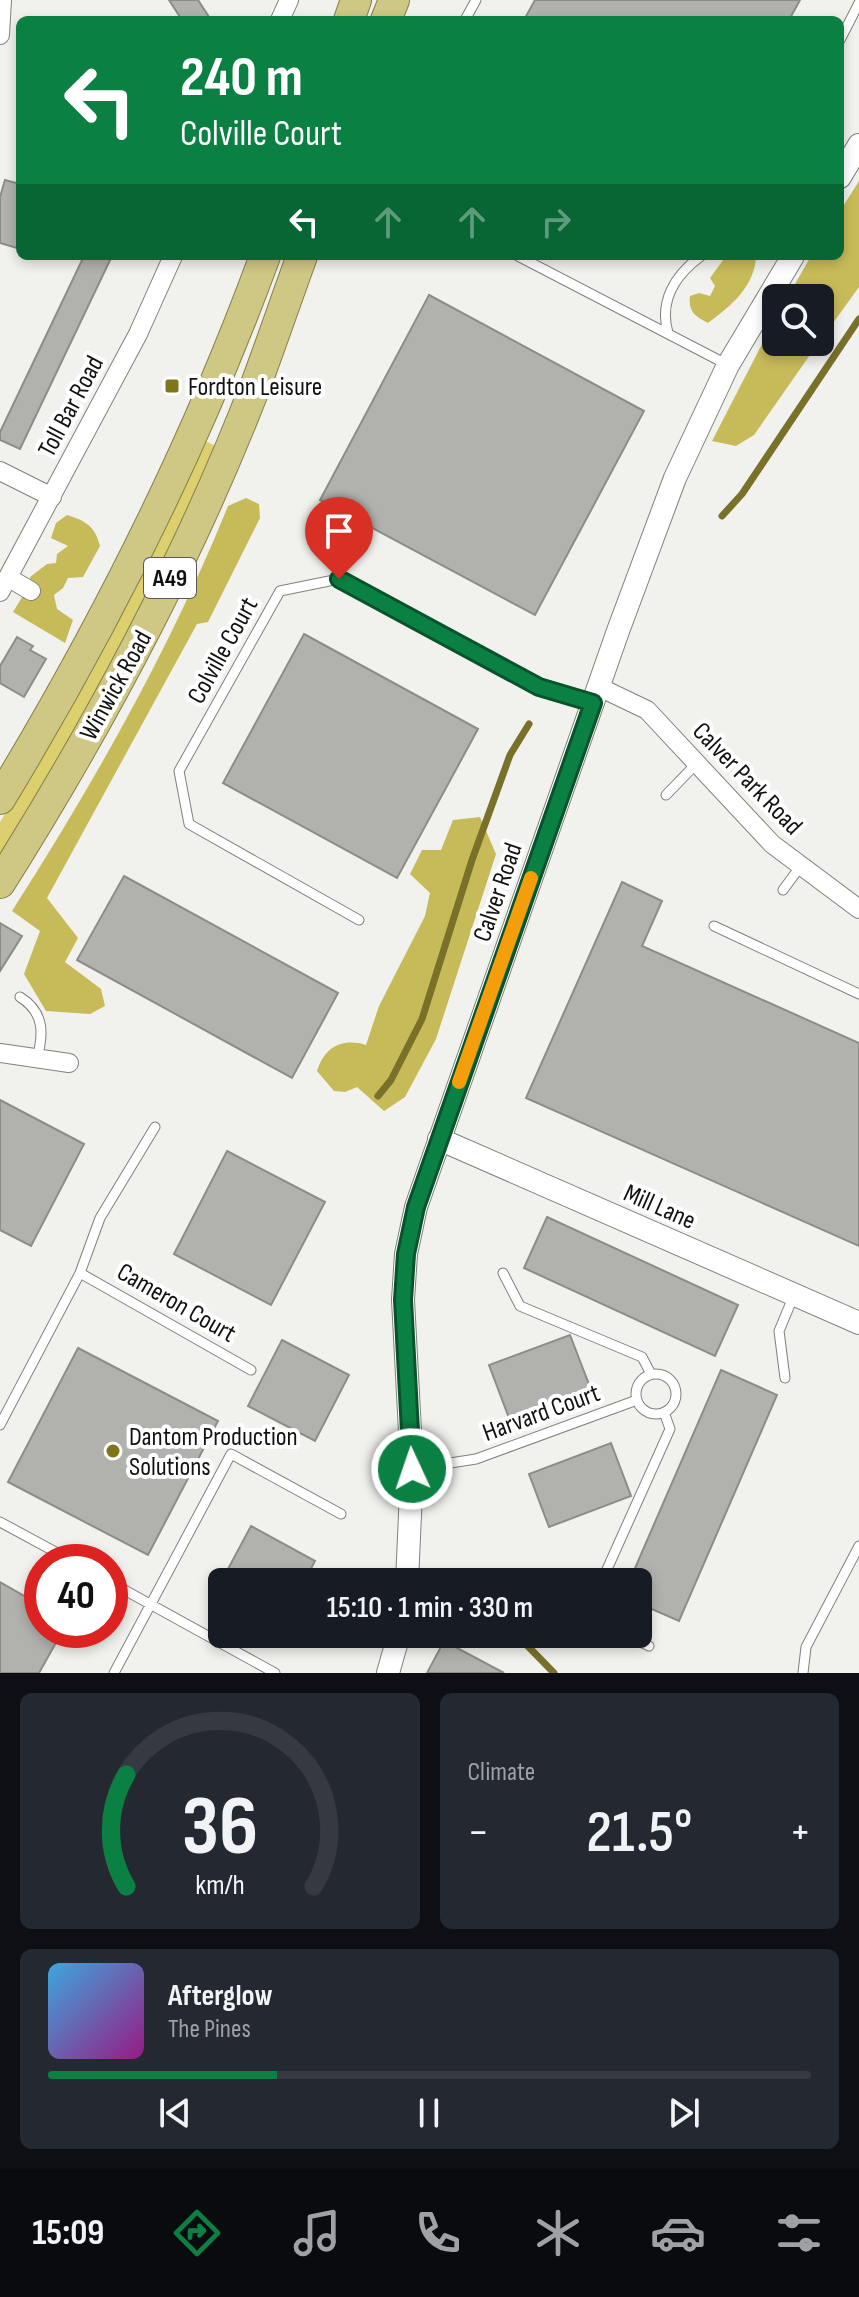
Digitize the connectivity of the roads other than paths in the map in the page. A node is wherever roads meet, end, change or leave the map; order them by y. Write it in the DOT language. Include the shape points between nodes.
graph roads {
  1 [pos="2,0"];
  2 [pos="859,3"];
  3 [pos="844,32"];
  4 [pos="0,35"];
  5 [pos="859,145"];
  6 [pos="844,170"];
  7 [pos="171,260"];
  8 [pos="264,260"];
  9 [pos="301,260"];
  10 [pos="526,260"];
  11 [pos="696,260"];
  12 [pos="791,260"];
  13 [pos="668,333"];
  14 [pos="728,365"];
  15 [pos="0,471"];
  16 [pos="52,497"];
  17 [pos="5,585"];
  18 [pos="31,591"];
  19 [pos="596,695"];
  20 [pos="697,763"];
  21 [pos="666,795"];
  22 [pos="0,799"];
  23 [pos="800,867"];
  24 [pos="0,883"];
  25 [pos="783,890"];
  26 [pos="859,909"];
  27 [pos="359,920"];
  28 [pos="714,926"];
  29 [pos="859,994"];
  30 [pos="20,997"];
  31 [pos="0,1053"];
  32 [pos="37,1058"];
  33 [pos="69,1063"];
  34 [pos="155,1127"];
  35 [pos="439,1139"];
  36 [pos="80,1273"];
  37 [pos="503,1273"];
  38 [pos="794,1295"];
  39 [pos="859,1323"];
  40 [pos="251,1370"];
  41 [pos="651,1374"];
  42 [pos="785,1378"];
  43 [pos="637,1400"];
  44 [pos="664,1412"];
  45 [pos="0,1425"];
  46 [pos="412,1469"];
  47 [pos="341,1514"];
  48 [pos="0,1522"];
  49 [pos="41,1544"];
  50 [pos="859,1546"];
  51 [pos="408,1568"];
  52 [pos="608,1568"];
  53 [pos="128,1592"];
  54 [pos="151,1604"];
  55 [pos="395,1648"];
  56 [pos="114,1673"];
  57 [pos="275,1673"];
  58 [pos="388,1673"];
  59 [pos="803,1673"];
  1 -- 4 [label="street"];
  2 -- 3 [label="lane"];
  5 -- 6 [label="street"];
  7 -- 16 [label="street, Toll Bar Road"];
  8 -- 22 [label="highway, Winwick Road / A49" via="229,356 173,482 88,649"];
  9 -- 24 [label="highway, Winwick Road / A49" via="249,401 141,639"];
  10 -- 13 [label="lane"];
  11 -- 13 [label="lane" via="678,275 667,300"];
  12 -- 14 [label="street, Calver Road"];
  13 -- 14 [label="lane"];
  14 -- 19 [label="street, Calver Road" via="670,492"];
  15 -- 16 [label="street"];
  16 -- 17 [label="street, Toll Bar Road"];
  17 -- 18 [label="street, Toll Bar Road"];
  19 -- 20 [label="street, Calver Park Road" via="647,710"];
  19 -- 27 [label="lane, Colville Court" via="539,687 339,579 280,591 179,771 189,824"];
  19 -- 35 [label="street, Calver Road"];
  20 -- 21 [label="lane"];
  20 -- 23 [label="street, Calver Park Road"];
  23 -- 25 [label="lane"];
  23 -- 26 [label="street, Calver Park Road"];
  28 -- 29 [label="lane"];
  30 -- 32 [label="lane" via="41,1021"];
  31 -- 32 [label="street"];
  32 -- 33 [label="street"];
  34 -- 36 [label="lane, Cameron Court" via="100,1218"];
  35 -- 38 [label="street, Mill Lane"];
  35 -- 46 [label="street, Calver Road" via="406,1254 403,1300"];
  36 -- 40 [label="lane, Cameron Court"];
  36 -- 45 [label="lane, Cameron Court"];
  37 -- 41 [label="lane, Harvard Court" via="520,1306 642,1357"];
  38 -- 39 [label="street, Mill Lane"];
  38 -- 42 [label="lane" via="779,1331"];
  41 -- 43 [label="lane" via="638,1384"];
  41 -- 44 [label="lane" via="670,1378 675,1386 674,1402"];
  43 -- 44 [label="lane" via="645,1410"];
  43 -- 46 [label="lane, Harvard Court" via="476,1459"];
  44 -- 52 [label="lane" via="670,1429"];
  46 -- 51 [label="street, Calver Road"];
  47 -- 54 [label="lane" via="231,1454"];
  48 -- 49 [label="lane"];
  50 -- 59 [label="lane" via="806,1647"];
  53 -- 54 [label="lane"];
  54 -- 56 [label="lane"];
  54 -- 57 [label="lane"];
  55 -- 58 [label="street"];
}
